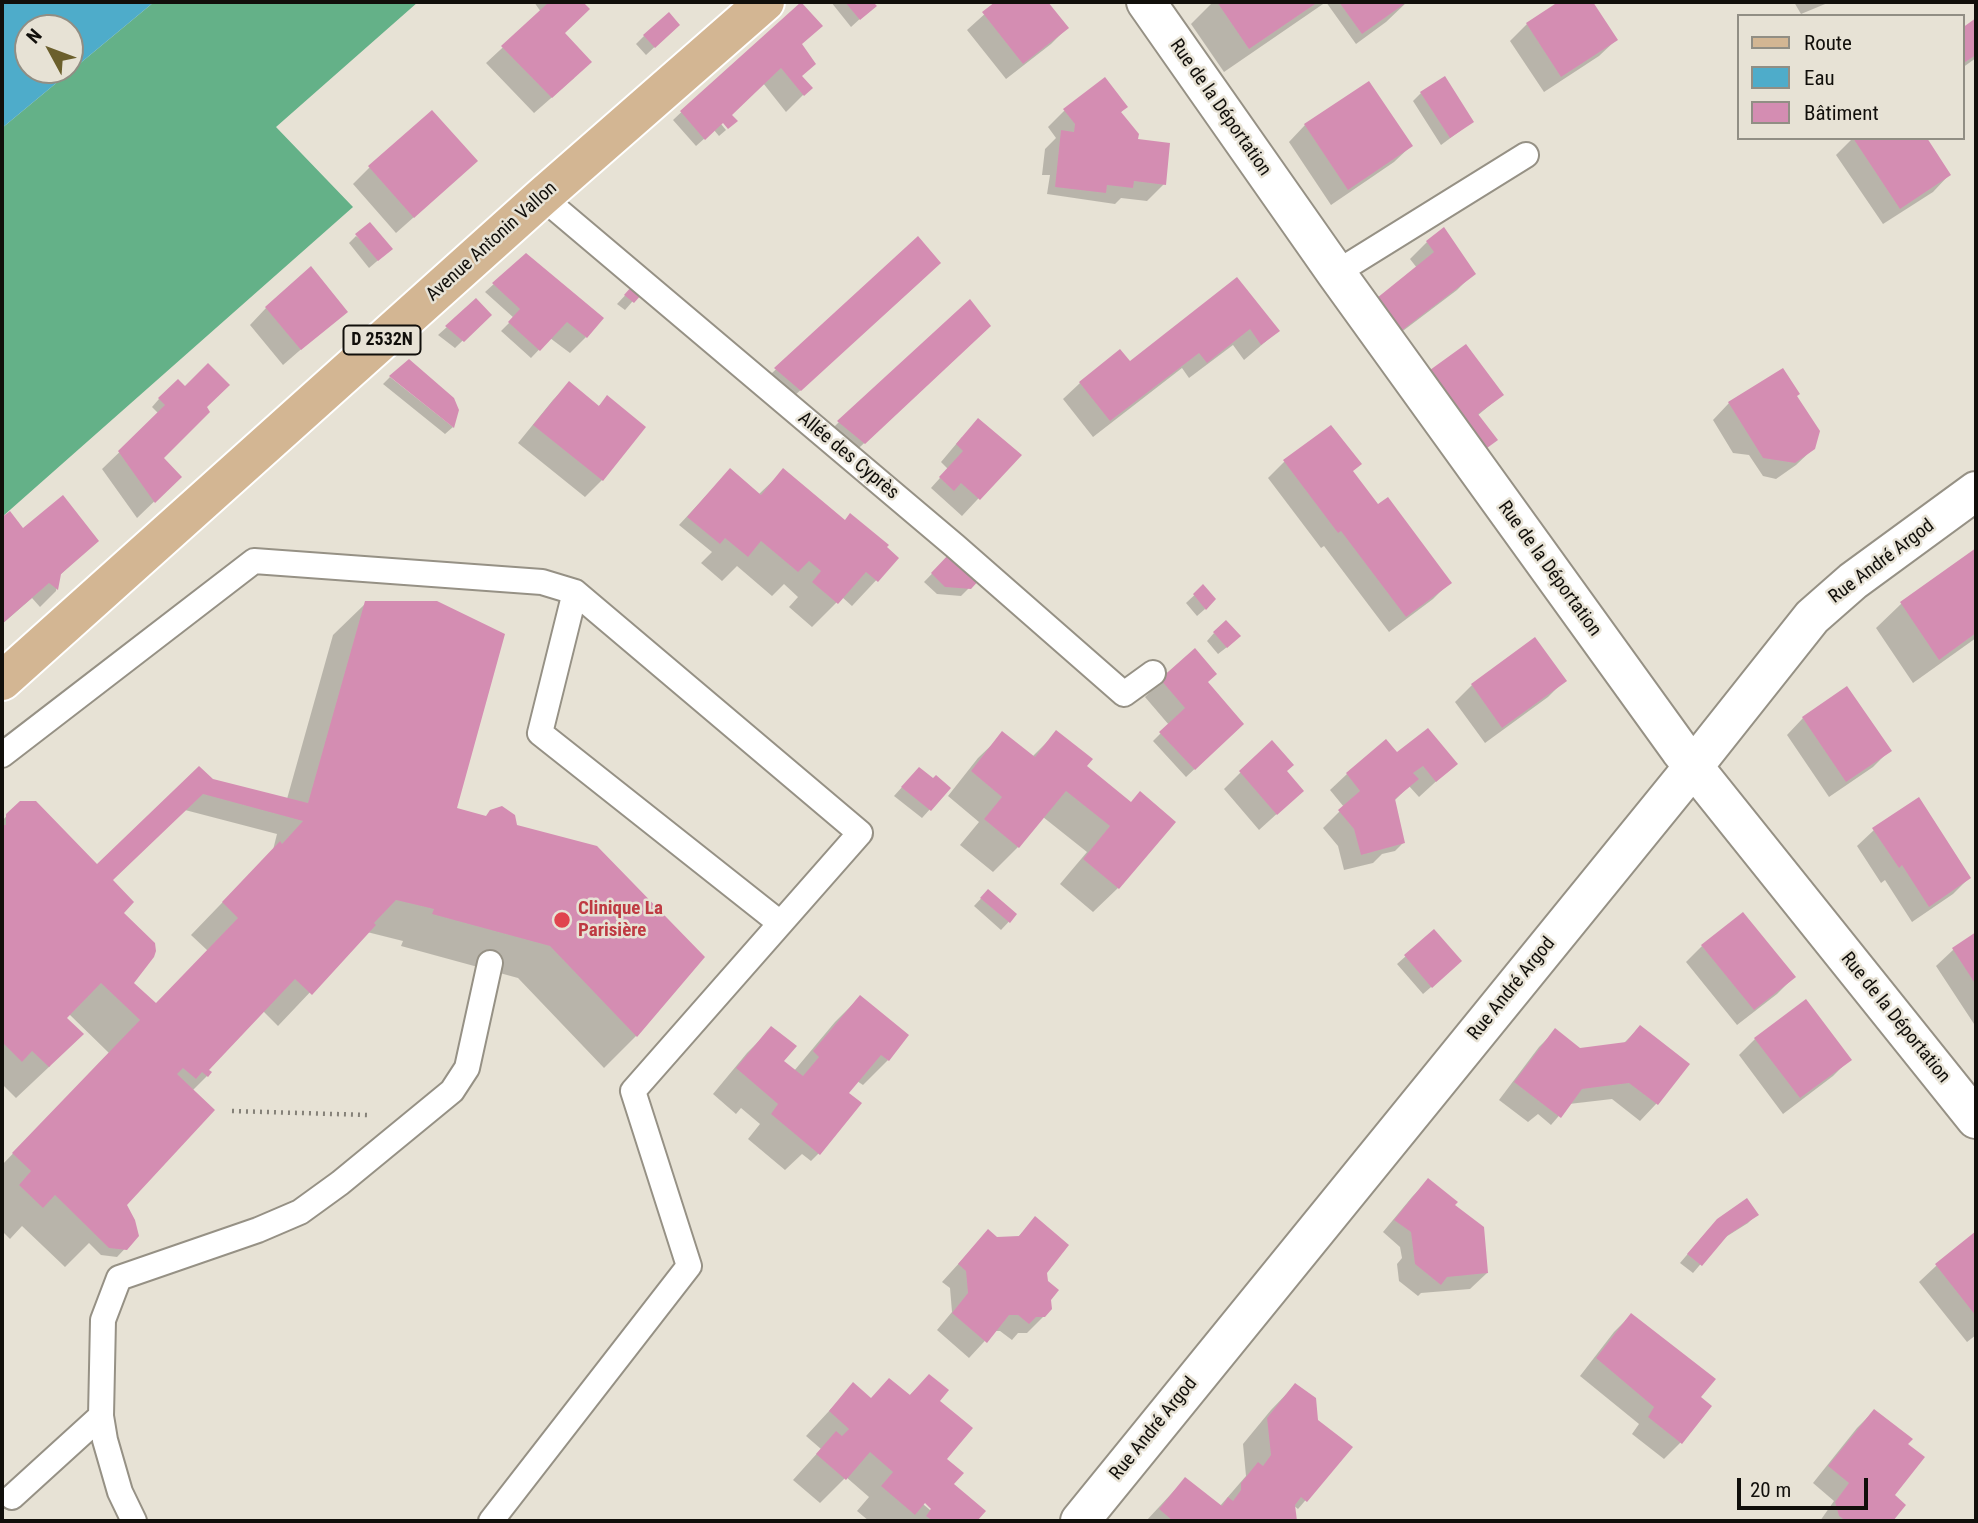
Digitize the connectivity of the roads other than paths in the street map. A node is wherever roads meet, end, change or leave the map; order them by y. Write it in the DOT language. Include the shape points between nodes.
graph roads {
  1 [pos="765,2"];
  2 [pos="1146,2"];
  3 [pos="1526,155"];
  4 [pos="542,197"];
  5 [pos="1336,273"];
  6 [pos="1976,491"];
  7 [pos="575,592"];
  8 [pos="1153,673"];
  9 [pos="2,681"];
  10 [pos="2,755"];
  11 [pos="1693,766"];
  12 [pos="780,923"];
  13 [pos="490,963"];
  14 [pos="1976,1119"];
  15 [pos="101,1416"];
  16 [pos="12,1497"];
  17 [pos="134,1521"];
  18 [pos="491,1521"];
  19 [pos="1080,1521"];
  1 -- 4 [label="main road, Avenue Antonin Vallon / D 2532N"];
  2 -- 5 [label="street, Rue de la Déportation"];
  3 -- 5 [label="lane"];
  4 -- 8 [label="lane, Allée des Cyprès" via="1124,694"];
  4 -- 9 [label="main road, Avenue Antonin Vallon / D 2532N"];
  5 -- 11 [label="street, Rue de la Déportation"];
  6 -- 11 [label="street, Rue André Argod" via="1853,581 1812,617"];
  7 -- 10 [label="lane" via="542,582 254,561"];
  7 -- 12 [label="lane" via="540,733"];
  7 -- 12 [label="lane" via="860,833"];
  11 -- 14 [label="street, Rue de la Déportation"];
  11 -- 19 [label="street, Rue André Argod"];
  12 -- 18 [label="lane" via="633,1091 690,1266"];
  13 -- 15 [label="lane" via="467,1068 452,1091 300,1212 119,1278 103,1320"];
  15 -- 16 [label="lane"];
  15 -- 17 [label="lane" via="120,1492"];
}
